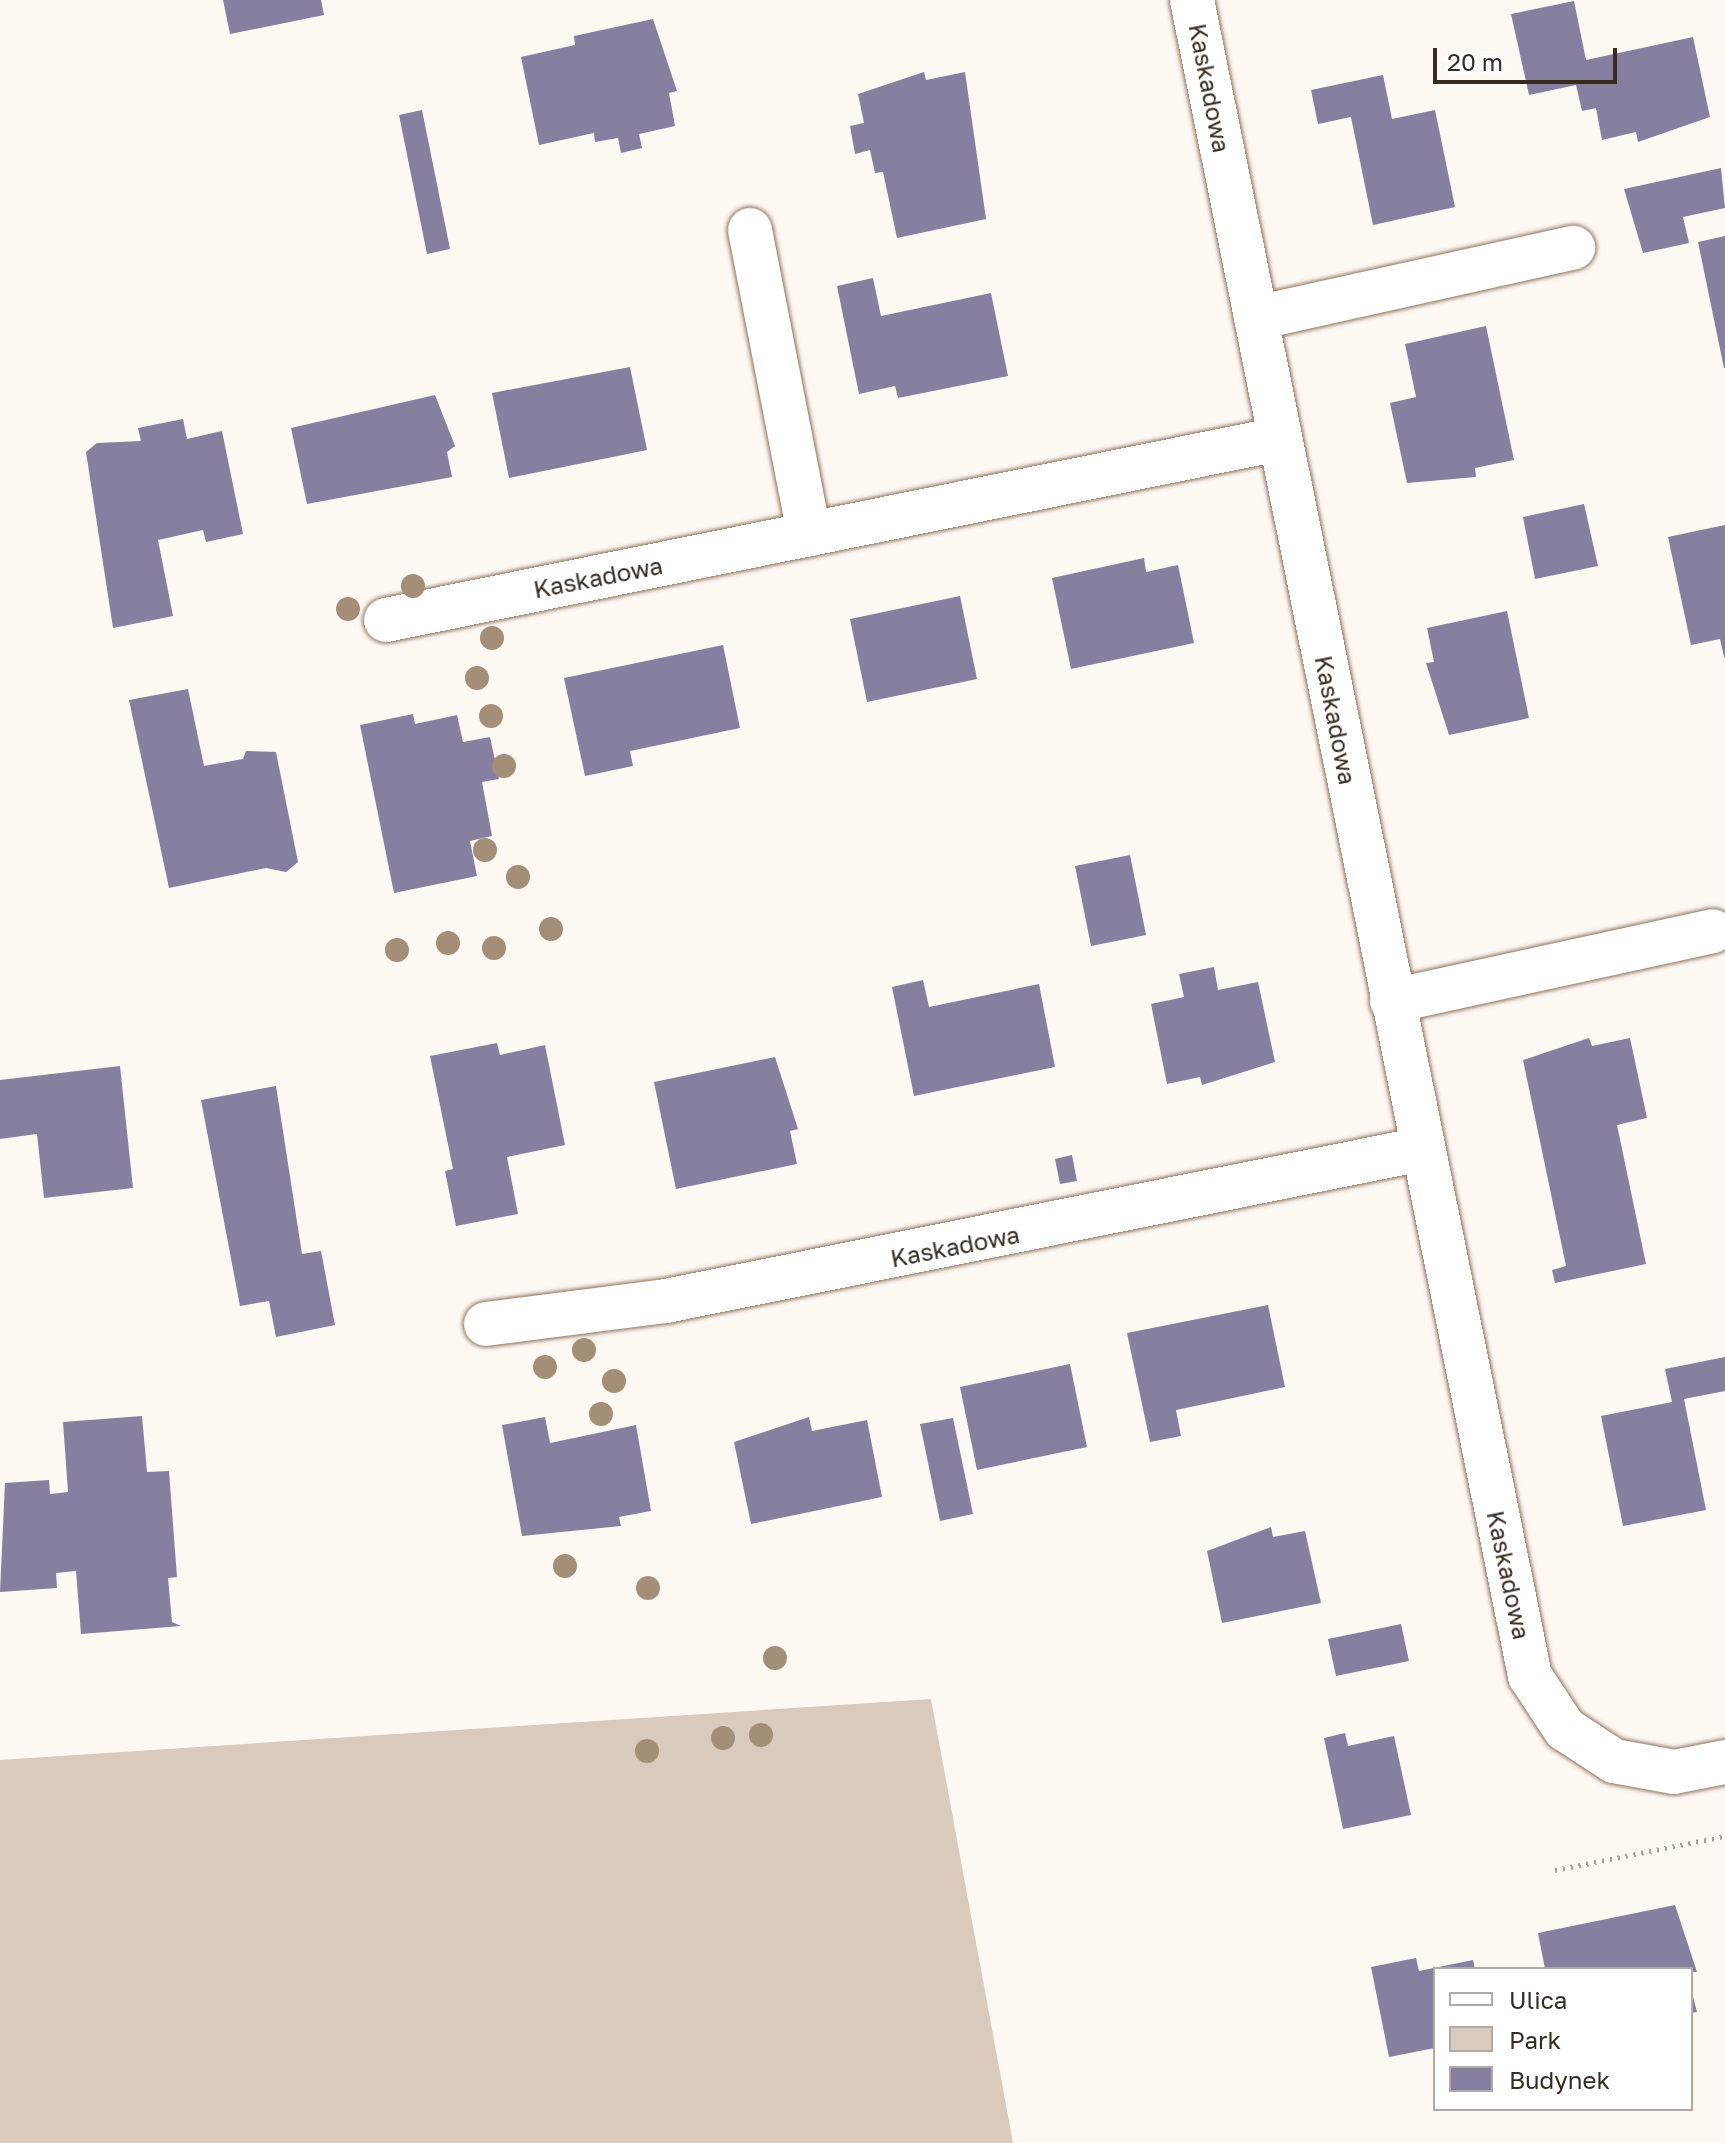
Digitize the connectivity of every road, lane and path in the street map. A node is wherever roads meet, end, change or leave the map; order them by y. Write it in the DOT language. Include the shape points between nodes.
graph roads {
  1 [pos="1192,0"];
  2 [pos="750,230"];
  3 [pos="1573,248"];
  4 [pos="1256,318"];
  5 [pos="1279,439"];
  6 [pos="809,534"];
  7 [pos="386,620"];
  8 [pos="1712,931"];
  9 [pos="1392,1001"];
  10 [pos="1422,1149"];
  11 [pos="486,1324"];
  12 [pos="1725,1762"];
  13 [pos="1725,1836"];
  14 [pos="1555,1870"];
  1 -- 4 [label="street, Kaskadowa"];
  2 -- 6 [label="street"];
  3 -- 4 [label="street"];
  4 -- 5 [label="street, Kaskadowa"];
  5 -- 6 [label="street, Kaskadowa"];
  5 -- 9 [label="street, Kaskadowa"];
  6 -- 7 [label="street, Kaskadowa"];
  8 -- 9 [label="street"];
  9 -- 10 [label="street, Kaskadowa"];
  10 -- 11 [label="street, Kaskadowa" via="666,1301"];
  10 -- 12 [label="street, Kaskadowa" via="1530,1676 1565,1729 1614,1761 1674,1772"];
  13 -- 14 [label="path"];
}
